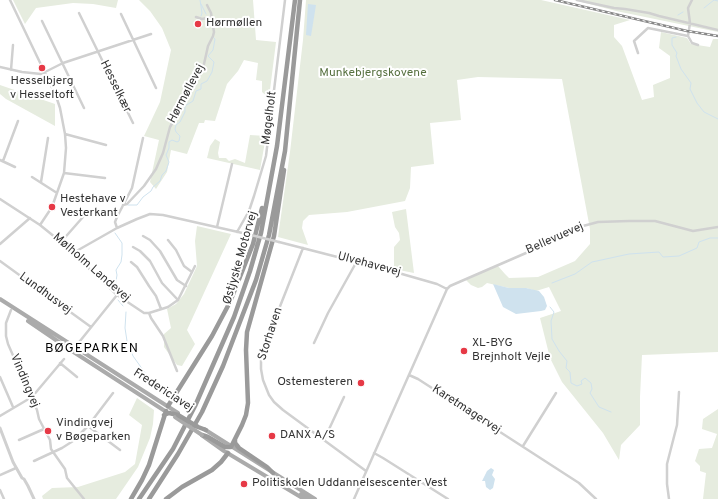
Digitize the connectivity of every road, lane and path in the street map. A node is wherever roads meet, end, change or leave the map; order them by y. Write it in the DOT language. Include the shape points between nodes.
graph roads {
  1 [pos="10,0"];
  2 [pos="286,0"];
  3 [pos="295,0"];
  4 [pos="300,0"];
  5 [pos="577,0"];
  6 [pos="692,0"];
  7 [pos="207,5"];
  8 [pos="79,13"];
  9 [pos="120,14"];
  10 [pos="196,16"];
  11 [pos="212,17"];
  12 [pos="42,21"];
  13 [pos="690,23"];
  14 [pos="718,30"];
  15 [pos="151,34"];
  16 [pos="688,36"];
  17 [pos="133,40"];
  18 [pos="13,45"];
  19 [pos="698,45"];
  20 [pos="98,52"];
  21 [pos="638,53"];
  22 [pos="63,63"];
  23 [pos="0,67"];
  24 [pos="11,70"];
  25 [pos="44,72"];
  26 [pos="156,88"];
  27 [pos="84,108"];
  28 [pos="18,121"];
  29 [pos="133,123"];
  30 [pos="65,134"];
  31 [pos="48,138"];
  32 [pos="143,138"];
  33 [pos="106,145"];
  34 [pos="285,151"];
  35 [pos="1,160"];
  36 [pos="232,164"];
  37 [pos="15,167"];
  38 [pos="64,173"];
  39 [pos="32,176"];
  40 [pos="105,178"];
  41 [pos="41,182"];
  42 [pos="270,182"];
  43 [pos="58,193"];
  44 [pos="0,199"];
  45 [pos="124,205"];
  46 [pos="84,217"];
  47 [pos="30,218"];
  48 [pos="40,225"];
  49 [pos="217,227"];
  50 [pos="718,227"];
  51 [pos="117,228"];
  52 [pos="237,232"];
  53 [pos="143,236"];
  54 [pos="168,240"];
  55 [pos="61,242"];
  56 [pos="0,244"];
  57 [pos="133,246"];
  58 [pos="303,248"];
  59 [pos="73,253"];
  60 [pos="0,261"];
  61 [pos="357,261"];
  62 [pos="131,262"];
  63 [pos="195,266"];
  64 [pos="192,272"];
  65 [pos="186,286"];
  66 [pos="447,289"];
  67 [pos="117,295"];
  68 [pos="0,300"];
  69 [pos="178,300"];
  70 [pos="161,309"];
  71 [pos="11,310"];
  72 [pos="149,313"];
  73 [pos="91,327"];
  74 [pos="314,343"];
  75 [pos="76,346"];
  76 [pos="64,359"];
  77 [pos="60,363"];
  78 [pos="177,371"];
  79 [pos="409,375"];
  80 [pos="0,377"];
  81 [pos="77,377"];
  82 [pos="679,392"];
  83 [pos="113,393"];
  84 [pos="556,393"];
  85 [pos="344,396"];
  86 [pos="31,397"];
  87 [pos="13,407"];
  88 [pos="167,411"];
  89 [pos="177,415"];
  90 [pos="0,416"];
  91 [pos="88,426"];
  92 [pos="0,428"];
  93 [pos="44,429"];
  94 [pos="206,430"];
  95 [pos="202,436"];
  96 [pos="19,440"];
  97 [pos="235,440"];
  98 [pos="324,440"];
  99 [pos="523,446"];
  100 [pos="231,447"];
  101 [pos="120,450"];
  102 [pos="54,452"];
  103 [pos="228,453"];
  104 [pos="374,453"];
  105 [pos="34,461"];
  106 [pos="16,468"];
  107 [pos="366,471"];
  108 [pos="273,473"];
  109 [pos="0,475"];
  110 [pos="268,477"];
  111 [pos="0,490"];
  112 [pos="4,499"];
  113 [pos="34,499"];
  114 [pos="84,499"];
  115 [pos="131,499"];
  116 [pos="139,499"];
  117 [pos="149,499"];
  118 [pos="166,499"];
  119 [pos="304,499"];
  120 [pos="309,499"];
  121 [pos="315,499"];
  122 [pos="354,499"];
  123 [pos="448,499"];
  124 [pos="596,499"];
  125 [pos="669,499"];
  1 -- 25 [label="street"];
  2 -- 52 [label="street, Møgelholt" via="266,156 249,211"];
  3 -- 42 [label="highway, Østjyske Motorvej"];
  4 -- 34 [label="highway, Østjyske Motorvej"];
  5 -- 13 [label="street"];
  6 -- 13 [label="street" via="688,8"];
  7 -- 11 [label="street, Hørmøllevej"];
  8 -- 20 [label="street, Hesselkær"];
  9 -- 17 [label="street"];
  10 -- 11 [label="street" via="202,19"];
  11 -- 45 [label="street, Hørmøllevej" via="213,36 204,64 173,120 160,163 144,186"];
  12 -- 22 [label="street"];
  13 -- 14 [label="street"];
  13 -- 16 [label="street"];
  15 -- 17 [label="street, Hesselkær"];
  16 -- 19 [label="street" via="692,43"];
  16 -- 21 [label="street" via="648,28 634,41"];
  17 -- 20 [label="street, Hesselkær"];
  17 -- 26 [label="street"];
  18 -- 24 [label="street"];
  20 -- 22 [label="street, Hesselkær"];
  20 -- 29 [label="street, Hesselkær"];
  22 -- 25 [label="street, Hesselkær"];
  22 -- 27 [label="street"];
  23 -- 24 [label="street"];
  24 -- 25 [label="street" via="36,74"];
  25 -- 30 [label="street" via="56,96"];
  28 -- 35 [label="street"];
  30 -- 33 [label="street"];
  30 -- 38 [label="street"];
  31 -- 41 [label="street"];
  32 -- 45 [label="street" via="132,188"];
  34 -- 97 [label="highway" via="274,236 247,332 248,404"];
  34 -- 117 [label="highway, Østjyske Motorvej" via="269,235 236,334 202,412"];
  35 -- 37 [label="street"];
  36 -- 49 [label="street"];
  38 -- 40 [label="street"];
  38 -- 43 [label="street"];
  39 -- 41 [label="street"];
  41 -- 43 [label="street"];
  42 -- 88 [label="highway" via="253,244 230,302"];
  42 -- 116 [label="highway, Østjyske Motorvej" via="261,233 234,317 219,354 173,449"];
  43 -- 48 [label="street" via="52,208"];
  44 -- 47 [label="street, Mølholm Landevej"];
  45 -- 51 [label="street" via="116,222"];
  46 -- 55 [label="street"];
  47 -- 48 [label="street, Mølholm Landevej"];
  47 -- 56 [label="street"];
  48 -- 55 [label="street, Mølholm Landevej"];
  49 -- 51 [label="street, Ulvehavevej" via="157,214 144,216"];
  49 -- 52 [label="street, Ulvehavevej"];
  50 -- 66 [label="street, Bellevuevej" via="693,231 655,222 629,220 590,224"];
  51 -- 59 [label="street, Ulvehavevej"];
  52 -- 58 [label="street, Ulvehavevej, bridge"];
  53 -- 65 [label="street" via="160,251 177,280"];
  54 -- 64 [label="street" via="184,266"];
  55 -- 59 [label="street, Mølholm Landevej"];
  57 -- 69 [label="street" via="150,261 162,283"];
  58 -- 61 [label="street, Ulvehavevej"];
  58 -- 98 [label="street, Storhaven" via="264,347 261,369 265,387 274,402"];
  59 -- 67 [label="street, Mølholm Landevej"];
  60 -- 73 [label="street, Lundhusvej"];
  61 -- 66 [label="street, Ulvehavevej"];
  61 -- 74 [label="street"];
  62 -- 70 [label="street" via="141,272"];
  63 -- 64 [label="street"];
  64 -- 65 [label="street"];
  65 -- 69 [label="street"];
  66 -- 79 [label="street"];
  67 -- 72 [label="street, Mølholm Landevej" via="144,313"];
  67 -- 73 [label="street"];
  68 -- 71 [label="main road, Fredericiavej"];
  68 -- 75 [label="main road, Fredericiavej"];
  69 -- 70 [label="street"];
  70 -- 72 [label="street"];
  71 -- 86 [label="street, Vindingvej" via="6,323 6,338"];
  71 -- 88 [label="main road, Fredericiavej"];
  72 -- 78 [label="street" via="163,336"];
  73 -- 75 [label="street"];
  75 -- 88 [label="main road, Fredericiavej"];
  76 -- 77 [label="street"];
  77 -- 81 [label="street"];
  77 -- 86 [label="street"];
  79 -- 99 [label="street, Karetmagervej"];
  79 -- 104 [label="street"];
  80 -- 87 [label="street"];
  82 -- 125 [label="street" via="677,425 667,464 666,484"];
  83 -- 91 [label="street"];
  84 -- 99 [label="street"];
  85 -- 98 [label="street"];
  86 -- 87 [label="street"];
  86 -- 93 [label="street, Vindingvej"];
  87 -- 90 [label="street"];
  88 -- 89 [label="highway"];
  88 -- 115 [label="highway" via="149,464"];
  89 -- 94 [label="highway, bridge"];
  89 -- 95 [label="main road, Fredericiavej, bridge"];
  91 -- 101 [label="street"];
  91 -- 102 [label="street" via="74,441"];
  92 -- 106 [label="street"];
  93 -- 96 [label="street"];
  93 -- 102 [label="street, Vindingvej"];
  94 -- 100 [label="main road"];
  95 -- 100 [label="highway" via="225,447"];
  95 -- 103 [label="main road, Fredericiavej"];
  97 -- 100 [label="highway"];
  97 -- 108 [label="highway" via="239,448"];
  98 -- 107 [label="street, Storhaven"];
  99 -- 124 [label="street, Karetmagervej" via="579,482"];
  100 -- 103 [label="main road"];
  100 -- 108 [label="main road"];
  102 -- 105 [label="street"];
  102 -- 114 [label="street, Vindingvej" via="67,478"];
  103 -- 110 [label="main road, Fredericiavej"];
  103 -- 118 [label="highway" via="212,470"];
  104 -- 107 [label="street"];
  104 -- 123 [label="street"];
  106 -- 109 [label="street"];
  106 -- 113 [label="street"];
  107 -- 122 [label="street"];
  108 -- 121 [label="main road"];
  110 -- 119 [label="main road, Fredericiavej"];
  110 -- 120 [label="main road"];
  111 -- 112 [label="street"];
}
